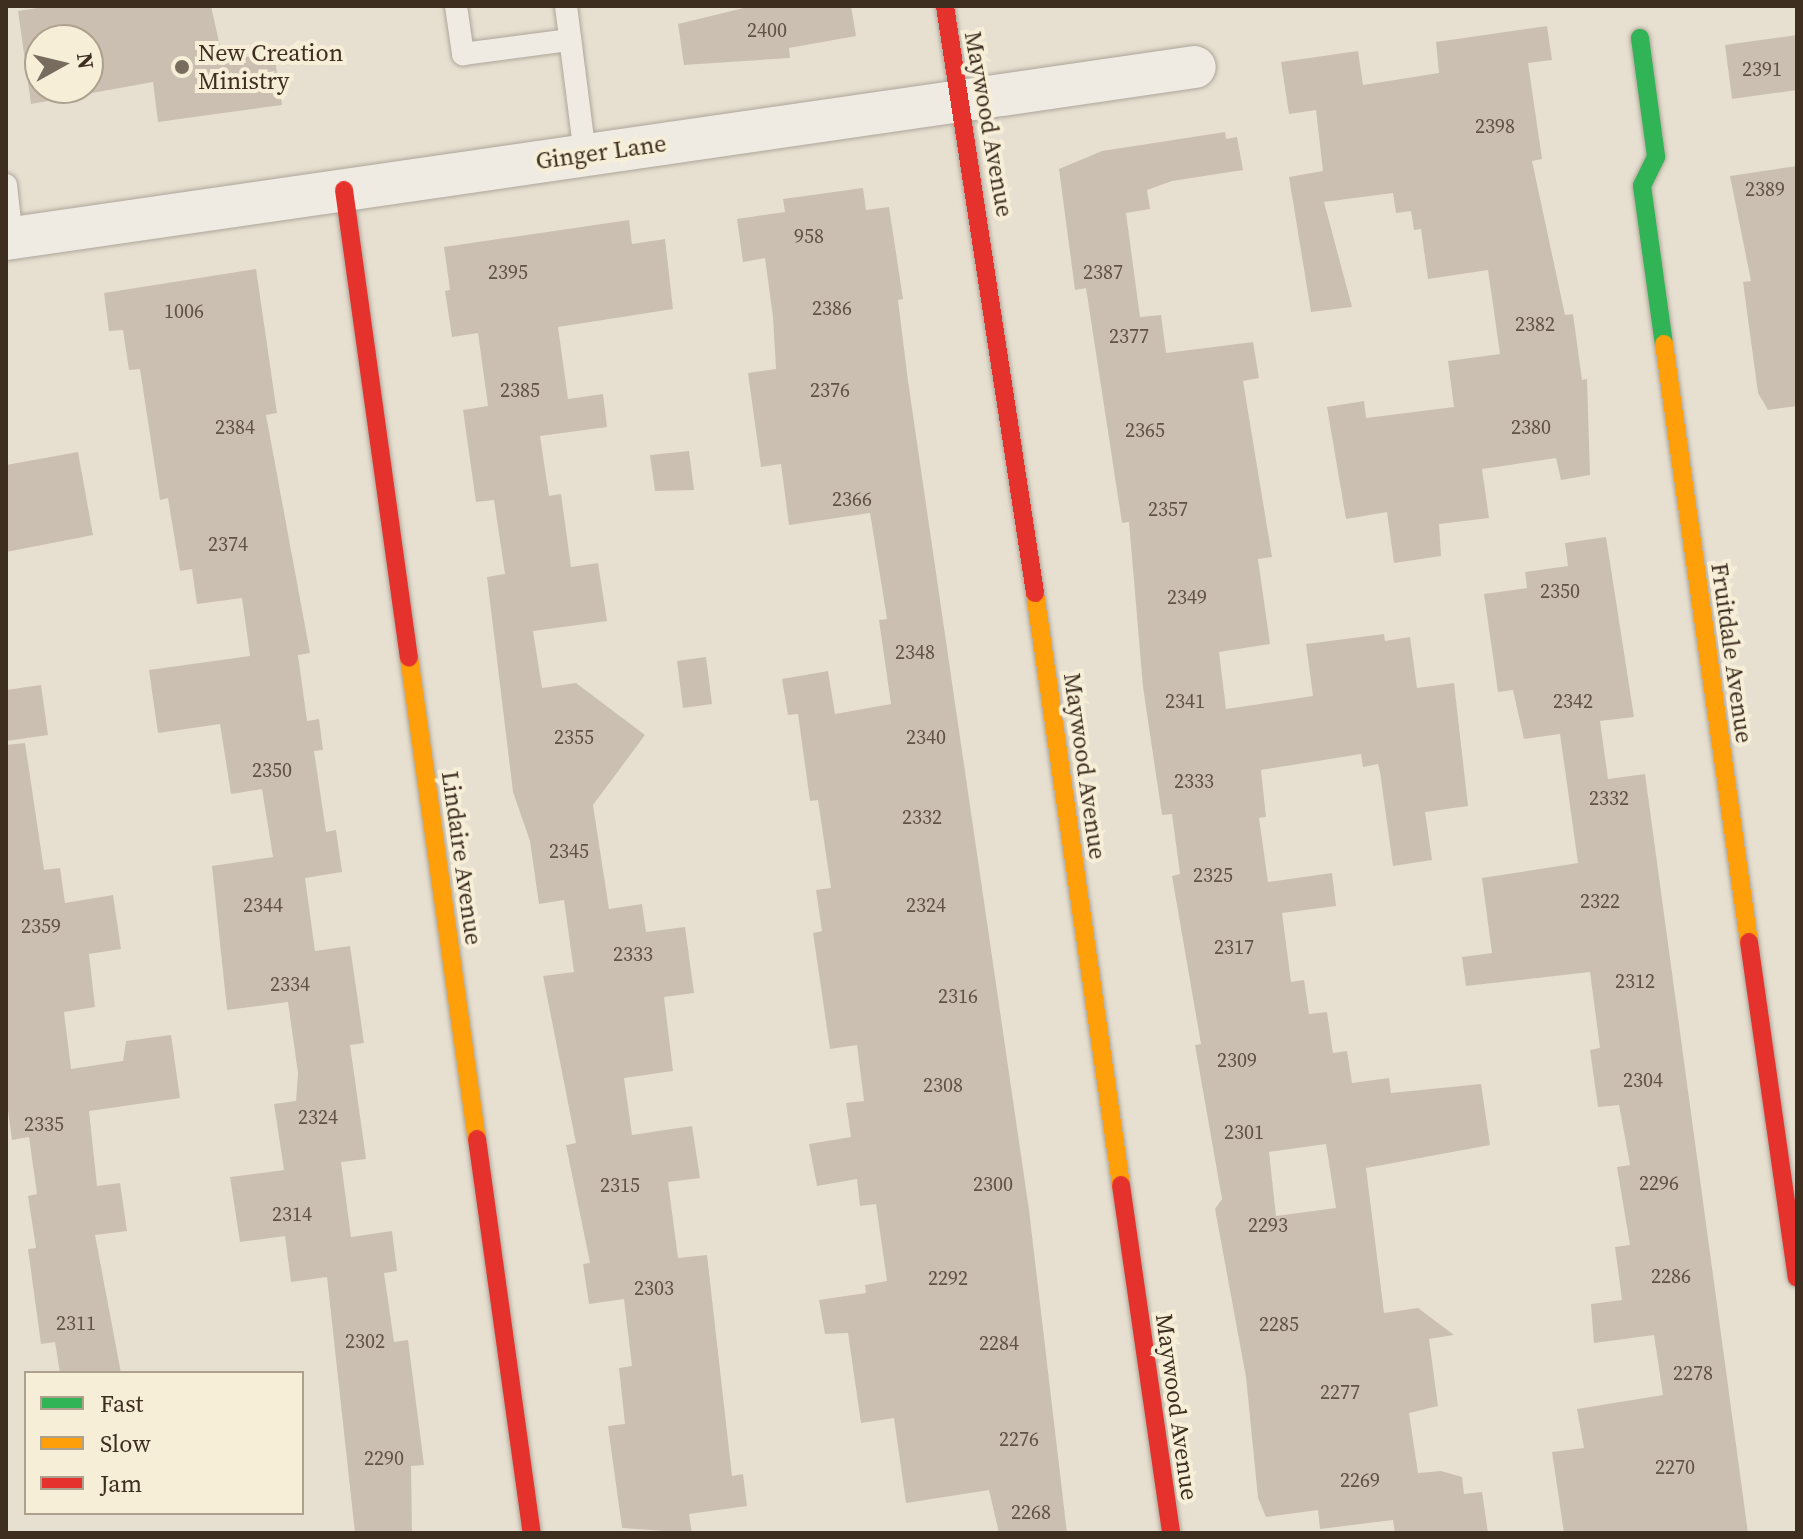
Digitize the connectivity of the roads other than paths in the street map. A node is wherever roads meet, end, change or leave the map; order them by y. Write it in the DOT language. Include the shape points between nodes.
graph roads {
  1 [pos="456,6"];
  2 [pos="566,6"];
  3 [pos="945,6"];
  4 [pos="1640,38"];
  5 [pos="570,40"];
  6 [pos="1195,67"];
  7 [pos="962,100"];
  8 [pos="585,155"];
  9 [pos="6,185"];
  10 [pos="344,190"];
  11 [pos="9,239"];
  12 [pos="1797,1278"];
  13 [pos="532,1533"];
  14 [pos="1171,1533"];
  1 -- 5 [label="lane" via="463,54"];
  2 -- 5 [label="lane"];
  3 -- 7 [label="street, Maywood Avenue"];
  4 -- 12 [label="street, Fruitdale Avenue" via="1656,157 1642,186"];
  5 -- 8 [label="lane"];
  6 -- 7 [label="street, Ginger Lane"];
  7 -- 8 [label="street, Ginger Lane"];
  7 -- 14 [label="street, Maywood Avenue"];
  8 -- 10 [label="street, Ginger Lane"];
  9 -- 11 [label="lane"];
  10 -- 11 [label="street, Ginger Lane"];
  10 -- 13 [label="street, Lindaire Avenue"];
}
